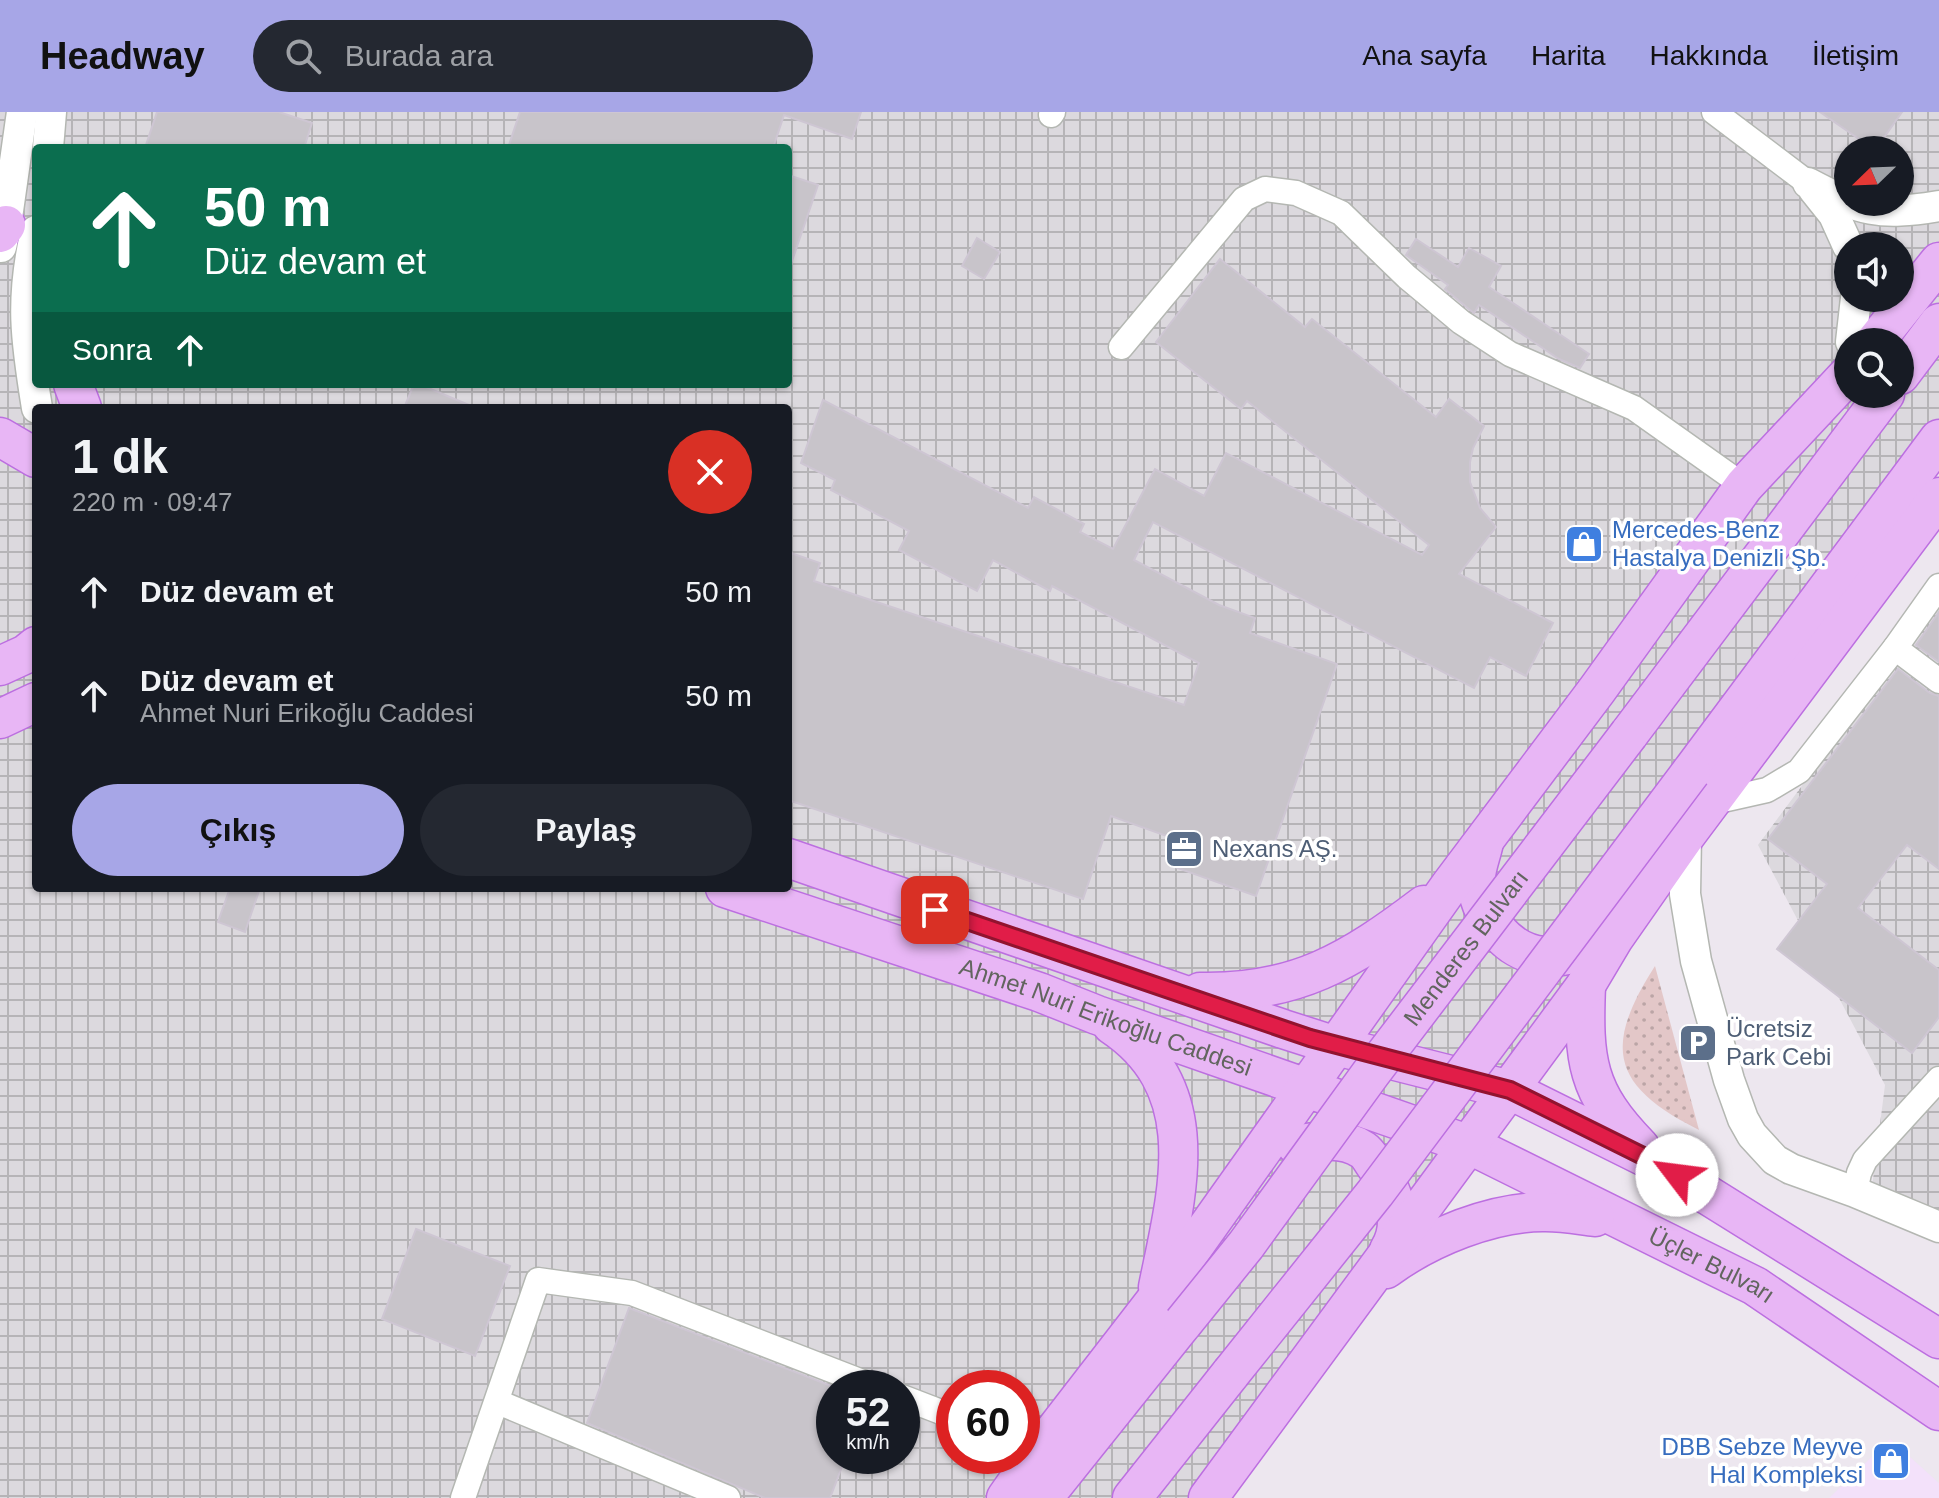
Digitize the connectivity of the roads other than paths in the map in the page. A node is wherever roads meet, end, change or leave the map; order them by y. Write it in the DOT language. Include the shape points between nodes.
graph roads {
  1 [pos="22,112"];
  2 [pos="51,112"];
  3 [pos="1714,112"];
  4 [pos="48,144"];
  5 [pos="1808,183"];
  6 [pos="1939,206"];
  7 [pos="1842,232"];
  8 [pos="11,235"];
  9 [pos="1939,262"];
  10 [pos="1939,323"];
  11 [pos="1886,328"];
  12 [pos="1121,347"];
  13 [pos="1914,356"];
  14 [pos="32,380"];
  15 [pos="1834,385"];
  16 [pos="1874,408"];
  17 [pos="0,437"];
  18 [pos="1939,439"];
  19 [pos="32,456"];
  20 [pos="1744,486"];
  21 [pos="1939,497"];
  22 [pos="1939,586"];
  23 [pos="1895,648"];
  24 [pos="1939,681"];
  25 [pos="32,704"];
  26 [pos="0,719"];
  27 [pos="1700,788"];
  28 [pos="1686,835"];
  29 [pos="1485,839"];
  30 [pos="792,859"];
  31 [pos="1449,887"];
  32 [pos="737,892"];
  33 [pos="1614,938"];
  34 [pos="1586,985"];
  35 [pos="1178,991"];
  36 [pos="1097,1015"];
  37 [pos="1336,1046"];
  38 [pos="1939,1079"];
  39 [pos="1306,1086"];
  40 [pos="1510,1090"];
  41 [pos="1470,1145"];
  42 [pos="1653,1161"];
  43 [pos="1250,1165"];
  44 [pos="1855,1192"];
  45 [pos="1623,1220"];
  46 [pos="1939,1227"];
  47 [pos="1939,1248"];
  48 [pos="1371,1280"];
  49 [pos="1169,1312"];
  50 [pos="1939,1339"];
  51 [pos="831,1370"];
  52 [pos="498,1402"];
  53 [pos="1939,1411"];
  54 [pos="1040,1438"];
  55 [pos="1018,1474"];
  56 [pos="463,1498"];
  57 [pos="728,1498"];
  58 [pos="1006,1498"];
  59 [pos="1043,1498"];
  60 [pos="1132,1498"];
  61 [pos="1208,1498"];
  1 -- 8 [label="street"];
  2 -- 4 [label="street"];
  3 -- 5 [label="street"];
  5 -- 6 [label="street" via="1867,210 1899,213"];
  5 -- 7 [label="street"];
  8 -- 14 [label="street" via="27,276 24,311"];
  9 -- 11 [label="main road"];
  10 -- 13 [label="main road"];
  12 -- 20 [label="street" via="1244,199 1265,189 1296,193 1341,213 1461,322 1510,354 1634,408"];
  15 -- 20 [label="main road"];
  16 -- 49 [label="main road, Menderes Bulvarı, bridge" via="1246,1245"];
  17 -- 19 [label="main road"];
  18 -- 27 [label="main road"];
  20 -- 29 [label="main road"];
  21 -- 27 [label="main road"];
  22 -- 23 [label="street"];
  23 -- 24 [label="street"];
  23 -- 27 [label="street" via="1799,771 1767,790"];
  25 -- 26 [label="main road"];
  27 -- 28 [label="main road"];
  27 -- 60 [label="main road, bridge"];
  28 -- 33 [label="main road"];
  28 -- 44 [label="street" via="1688,923 1721,1056 1743,1119 1775,1160"];
  29 -- 31 [label="main road"];
  29 -- 33 [label="main road" via="1476,875 1480,903 1498,932 1517,948 1565,956"];
  30 -- 35 [label="main road, Ahmet Nuri Erikoğlu Caddesi"];
  31 -- 35 [label="main road" via="1340,963 1310,976 1257,989"];
  31 -- 37 [label="main road"];
  32 -- 36 [label="main road, Ahmet Nuri Erikoğlu Caddesi"];
  33 -- 34 [label="main road"];
  34 -- 40 [label="main road"];
  34 -- 42 [label="main road" via="1586,1054 1596,1089 1619,1125"];
  35 -- 37 [label="main road, Ahmet Nuri Erikoğlu Caddesi"];
  36 -- 39 [label="main road, Ahmet Nuri Erikoğlu Caddesi"];
  36 -- 49 [label="main road" via="1152,1063 1174,1107 1180,1165"];
  37 -- 39 [label="main road"];
  37 -- 40 [label="main road, Ahmet Nuri Erikoğlu Caddesi"];
  38 -- 44 [label="street" via="1865,1160"];
  39 -- 41 [label="main road, Ahmet Nuri Erikoğlu Caddesi"];
  39 -- 43 [label="main road"];
  40 -- 41 [label="main road"];
  40 -- 42 [label="main road"];
  41 -- 45 [label="main road, Üçler Bulvarı"];
  41 -- 48 [label="main road"];
  42 -- 50 [label="main road"];
  43 -- 48 [label="main road" via="1289,1146 1332,1139 1364,1151 1388,1183 1397,1207 1397,1238"];
  43 -- 49 [label="main road"];
  44 -- 46 [label="street"];
  44 -- 47 [label="street" via="1901,1231"];
  45 -- 48 [label="main road" via="1545,1212 1499,1218 1444,1235"];
  45 -- 53 [label="main road, Üçler Bulvarı" via="1755,1286"];
  48 -- 61 [label="main road"];
  49 -- 54 [label="main road"];
  49 -- 59 [label="main road, Menderes Bulvarı"];
  51 -- 52 [label="street" via="632,1293 538,1280"];
  52 -- 56 [label="street"];
  52 -- 57 [label="street"];
  55 -- 58 [label="main road"];
}
